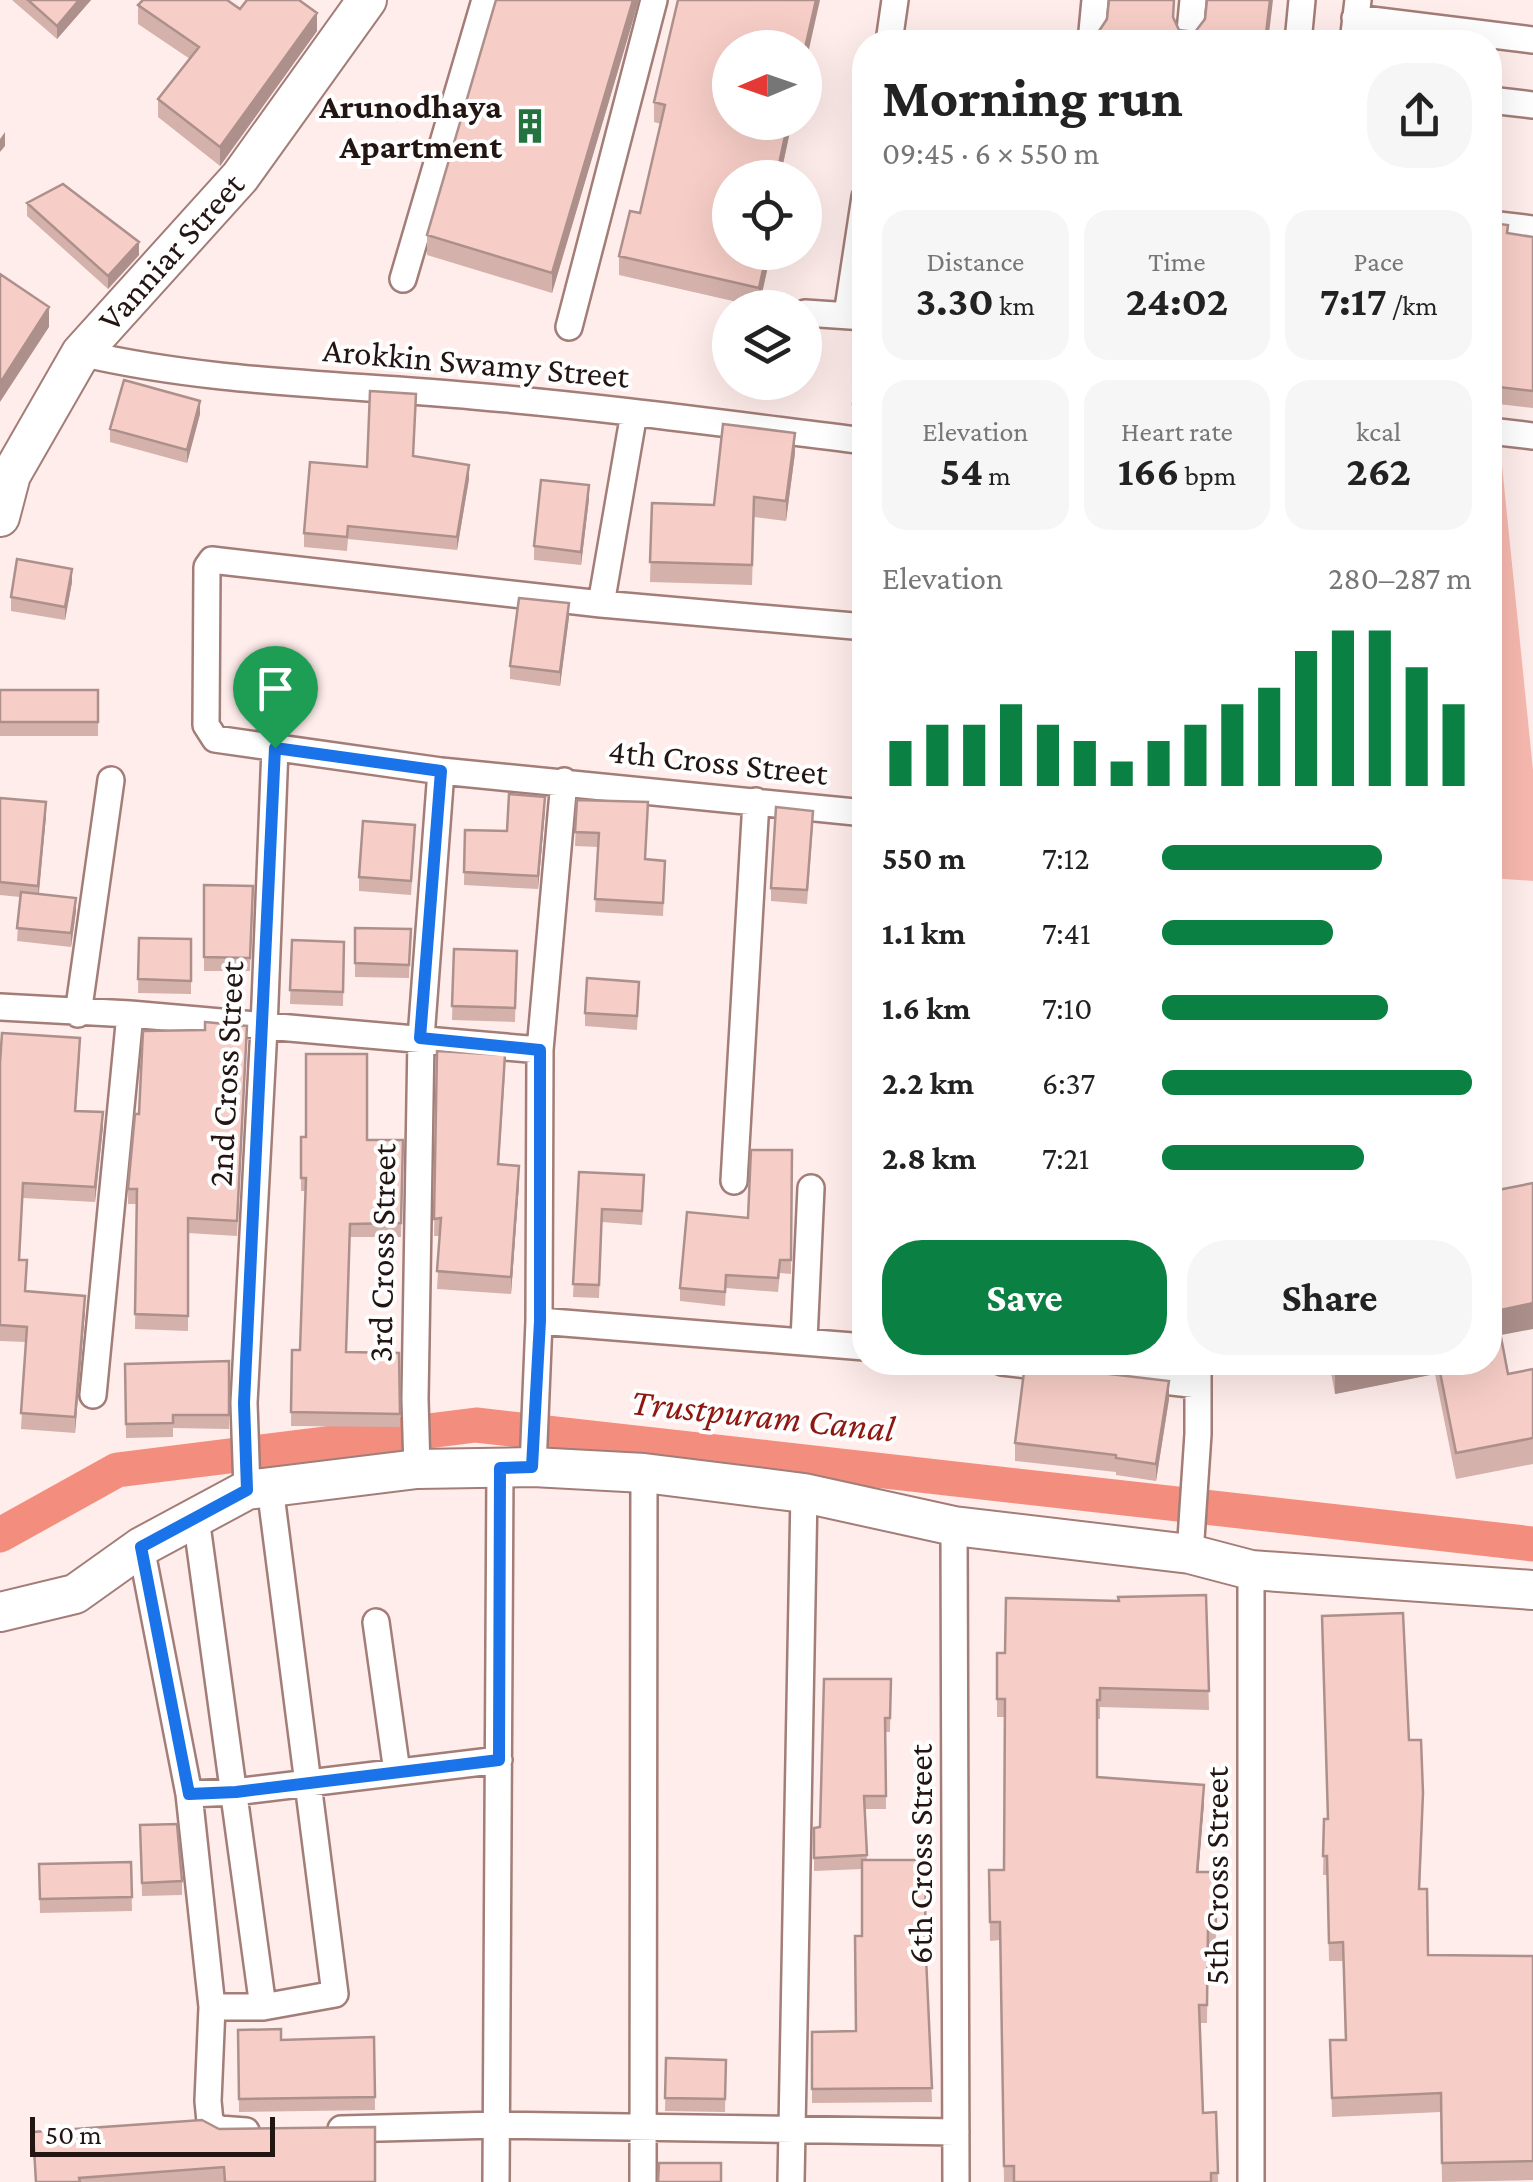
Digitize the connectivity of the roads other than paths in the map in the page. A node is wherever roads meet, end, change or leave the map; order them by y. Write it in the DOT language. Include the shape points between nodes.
graph roads {
  1 [pos="367,0"];
  2 [pos="485,0"];
  3 [pos="654,0"];
  4 [pos="895,0"];
  5 [pos="1095,0"];
  6 [pos="1194,0"];
  7 [pos="1302,0"];
  8 [pos="1355,20"];
  9 [pos="890,30"];
  10 [pos="1092,30"];
  11 [pos="1190,30"];
  12 [pos="1299,30"];
  13 [pos="1444,30"];
  14 [pos="1502,37"];
  15 [pos="1533,40"];
  16 [pos="1502,101"];
  17 [pos="1533,105"];
  18 [pos="1502,225"];
  19 [pos="1533,229"];
  20 [pos="403,279"];
  21 [pos="822,314"];
  22 [pos="852,316"];
  23 [pos="569,327"];
  24 [pos="81,353"];
  25 [pos="634,412"];
  26 [pos="1502,432"];
  27 [pos="1533,436"];
  28 [pos="852,439"];
  29 [pos="6,473"];
  30 [pos="0,517"];
  31 [pos="601,604"];
  32 [pos="852,626"];
  33 [pos="275,748"];
  34 [pos="441,771"];
  35 [pos="111,780"];
  36 [pos="564,782"];
  37 [pos="756,802"];
  38 [pos="852,812"];
  39 [pos="0,1008"];
  40 [pos="78,1014"];
  41 [pos="130,1014"];
  42 [pos="264,1028"];
  43 [pos="420,1038"];
  44 [pos="540,1050"];
  45 [pos="734,1181"];
  46 [pos="811,1188"];
  47 [pos="540,1321"];
  48 [pos="804,1340"];
  49 [pos="852,1346"];
  50 [pos="1159,1375"];
  51 [pos="1198,1375"];
  52 [pos="1120,1376"];
  53 [pos="93,1394"];
  54 [pos="516,1468"];
  55 [pos="416,1469"];
  56 [pos="644,1472"];
  57 [pos="259,1489"];
  58 [pos="804,1493"];
  59 [pos="196,1518"];
  60 [pos="954,1526"];
  61 [pos="141,1547"];
  62 [pos="1190,1554"];
  63 [pos="1252,1570"];
  64 [pos="1533,1590"];
  65 [pos="0,1612"];
  66 [pos="376,1622"];
  67 [pos="499,1760"];
  68 [pos="396,1772"];
  69 [pos="308,1783"];
  70 [pos="236,1792"];
  71 [pos="189,1794"];
  72 [pos="212,2007"];
  73 [pos="262,2007"];
  74 [pos="497,2125"];
  75 [pos="644,2129"];
  76 [pos="274,2130"];
  77 [pos="311,2130"];
  78 [pos="791,2131"];
  79 [pos="956,2132"];
  80 [pos="496,2182"];
  81 [pos="643,2182"];
  82 [pos="791,2182"];
  83 [pos="956,2182"];
  84 [pos="1251,2182"];
  1 -- 24 [label="street, Vanniar Street" via="240,178"];
  2 -- 20 [label="street"];
  3 -- 23 [label="street"];
  4 -- 9 [label="street"];
  5 -- 10 [label="street"];
  6 -- 11 [label="street"];
  7 -- 12 [label="street"];
  8 -- 13 [label="street"];
  14 -- 15 [label="street"];
  16 -- 17 [label="street"];
  18 -- 19 [label="street"];
  21 -- 22 [label="street"];
  24 -- 25 [label="street, Arokkin Swamy Street" via="215,376"];
  24 -- 29 [label="street, Vanniar Street"];
  25 -- 28 [label="street, Arokkin Swamy Street"];
  25 -- 31 [label="street"];
  26 -- 27 [label="street"];
  29 -- 30 [label="street, Vanniar Street"];
  31 -- 32 [label="street"];
  31 -- 33 [label="street, 4th Cross Street" via="212,560 208,733"];
  33 -- 34 [label="street, 4th Cross Street"];
  33 -- 42 [label="street, 2nd Cross Street"];
  34 -- 36 [label="street, 4th Cross Street"];
  34 -- 43 [label="street, 3rd Cross Street"];
  35 -- 40 [label="street"];
  36 -- 37 [label="street, 4th Cross Street"];
  36 -- 44 [label="street"];
  37 -- 38 [label="street, 4th Cross Street"];
  37 -- 45 [label="street"];
  39 -- 40 [label="street"];
  40 -- 41 [label="street"];
  41 -- 42 [label="street"];
  41 -- 53 [label="street"];
  42 -- 43 [label="street"];
  42 -- 57 [label="street, 2nd Cross Street" via="244,1403"];
  43 -- 44 [label="street"];
  43 -- 55 [label="street, 3rd Cross Street"];
  44 -- 47 [label="street"];
  46 -- 48 [label="street"];
  47 -- 48 [label="street"];
  47 -- 54 [label="street" via="536,1380"];
  48 -- 49 [label="street"];
  50 -- 52 [label="street"];
  51 -- 62 [label="street"];
  54 -- 55 [label="street"];
  54 -- 56 [label="street"];
  54 -- 67 [label="street"];
  55 -- 57 [label="street"];
  56 -- 58 [label="street"];
  56 -- 75 [label="street"];
  57 -- 59 [label="street"];
  57 -- 69 [label="street, 2nd Cross Street"];
  58 -- 60 [label="street"];
  58 -- 78 [label="street"];
  59 -- 61 [label="street"];
  59 -- 70 [label="street"];
  60 -- 62 [label="street"];
  60 -- 79 [label="street, 6th Cross Street"];
  61 -- 65 [label="street" via="75,1594"];
  61 -- 71 [label="street"];
  62 -- 63 [label="street"];
  63 -- 64 [label="street"];
  63 -- 84 [label="street, 5th Cross Street"];
  66 -- 68 [label="street"];
  67 -- 68 [label="street"];
  67 -- 74 [label="street"];
  68 -- 69 [label="street"];
  69 -- 70 [label="street"];
  69 -- 73 [label="street, 2nd Cross Street" via="335,1994"];
  70 -- 71 [label="street"];
  70 -- 73 [label="street"];
  71 -- 72 [label="street"];
  72 -- 73 [label="street"];
  72 -- 76 [label="street" via="210,2122 219,2130"];
  74 -- 75 [label="street"];
  74 -- 77 [label="street"];
  74 -- 80 [label="street"];
  75 -- 78 [label="street"];
  75 -- 81 [label="street"];
  78 -- 79 [label="street"];
  78 -- 82 [label="street"];
  79 -- 83 [label="street, 6th Cross Street"];
}
